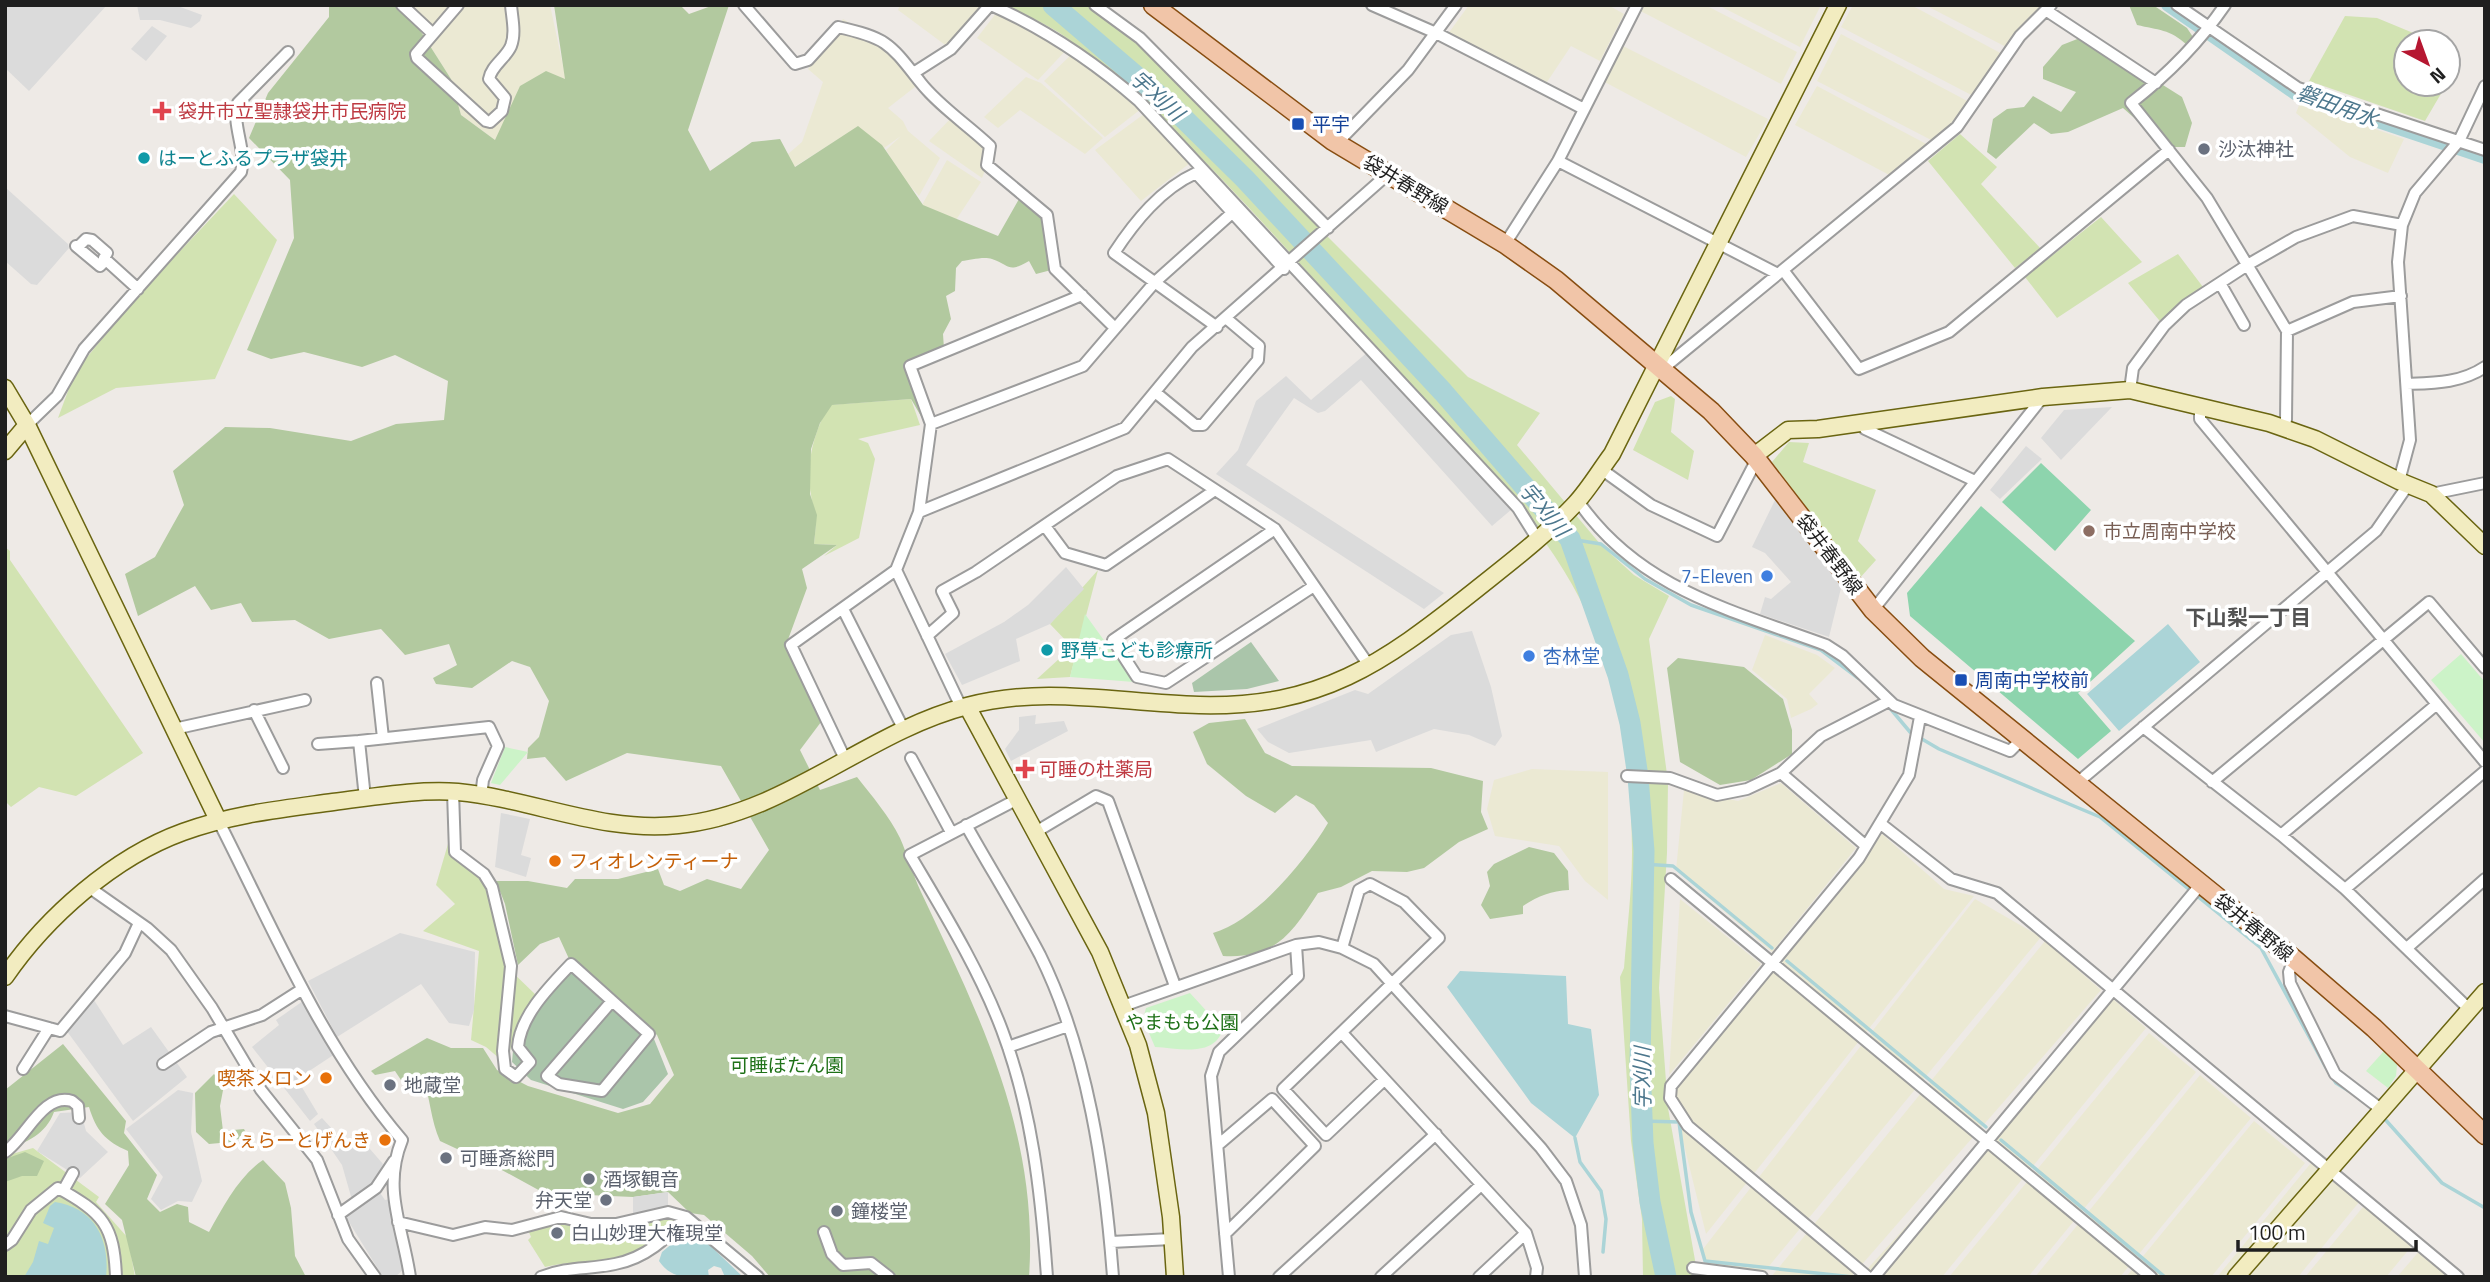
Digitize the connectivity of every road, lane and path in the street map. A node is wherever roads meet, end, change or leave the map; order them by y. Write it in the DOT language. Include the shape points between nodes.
graph roads {
  1 [pos="402,5"];
  2 [pos="457,5"];
  3 [pos="511,5"];
  4 [pos="744,5"];
  5 [pos="991,5"];
  6 [pos="1094,5"];
  7 [pos="1153,5"];
  8 [pos="1372,5"];
  9 [pos="1456,5"];
  10 [pos="1637,5"];
  11 [pos="1838,5"];
  12 [pos="2177,5"];
  13 [pos="2225,5"];
  14 [pos="2049,8"];
  15 [pos="2207,32"];
  16 [pos="432,33"];
  17 [pos="1436,33"];
  18 [pos="288,52"];
  19 [pos="915,72"];
  20 [pos="2157,83"];
  21 [pos="2485,86"];
  22 [pos="1584,109"];
  23 [pos="2459,141"];
  24 [pos="1337,143"];
  25 [pos="2169,150"];
  26 [pos="2485,150"];
  27 [pos="1558,161"];
  28 [pos="1388,174"];
  29 [pos="1232,213"];
  30 [pos="2402,225"];
  31 [pos="1326,229"];
  32 [pos="1505,244"];
  33 [pos="1718,244"];
  34 [pos="77,247"];
  35 [pos="1289,264"];
  36 [pos="2249,264"];
  37 [pos="1781,272"];
  38 [pos="1155,282"];
  39 [pos="2220,283"];
  40 [pos="138,289"];
  41 [pos="1082,295"];
  42 [pos="2401,296"];
  43 [pos="1227,319"];
  44 [pos="2244,325"];
  45 [pos="1217,327"];
  46 [pos="1115,328"];
  47 [pos="2287,331"];
  48 [pos="2485,367"];
  49 [pos="1658,370"];
  50 [pos="2407,384"];
  51 [pos="5,388"];
  52 [pos="2130,390"];
  53 [pos="1155,392"];
  54 [pos="2043,397"];
  55 [pos="2200,405"];
  56 [pos="1863,422"];
  57 [pos="931,424"];
  58 [pos="27,425"];
  59 [pos="2283,428"];
  60 [pos="5,451"];
  61 [pos="1755,457"];
  62 [pos="1601,469"];
  63 [pos="1975,481"];
  64 [pos="2403,483"];
  65 [pos="2485,483"];
  66 [pos="1215,490"];
  67 [pos="2431,494"];
  68 [pos="1578,501"];
  69 [pos="919,512"];
  70 [pos="1045,526"];
  71 [pos="1275,529"];
  72 [pos="1538,540"];
  73 [pos="2485,546"];
  74 [pos="896,570"];
  75 [pos="2328,574"];
  76 [pos="1314,586"];
  77 [pos="843,608"];
  78 [pos="1872,610"];
  79 [pos="927,636"];
  80 [pos="2385,640"];
  81 [pos="1370,667"];
  82 [pos="2485,668"];
  83 [pos="377,683"];
  84 [pos="305,699"];
  85 [pos="1889,701"];
  86 [pos="2437,704"];
  87 [pos="964,706"];
  88 [pos="254,710"];
  89 [pos="1920,717"];
  90 [pos="2143,727"];
  91 [pos="174,729"];
  92 [pos="904,730"];
  93 [pos="383,738"];
  94 [pos="2022,739"];
  95 [pos="359,741"];
  96 [pos="318,744"];
  97 [pos="911,758"];
  98 [pos="846,761"];
  99 [pos="2485,762"];
  100 [pos="284,768"];
  101 [pos="2485,771"];
  102 [pos="1781,773"];
  103 [pos="1626,776"];
  104 [pos="2212,782"];
  105 [pos="2077,783"];
  106 [pos="453,792"];
  107 [pos="481,796"];
  108 [pos="365,798"];
  109 [pos="1016,800"];
  110 [pos="219,822"];
  111 [pos="1881,824"];
  112 [pos="966,825"];
  113 [pos="951,832"];
  114 [pos="1034,833"];
  115 [pos="2281,835"];
  116 [pos="1866,846"];
  117 [pos="1671,879"];
  118 [pos="2485,879"];
  119 [pos="2201,884"];
  120 [pos="90,888"];
  121 [pos="2345,889"];
  122 [pos="139,923"];
  123 [pos="1296,944"];
  124 [pos="2408,947"];
  125 [pos="1342,948"];
  126 [pos="2294,960"];
  127 [pos="1772,964"];
  128 [pos="5,977"];
  129 [pos="1395,984"];
  130 [pos="1175,986"];
  131 [pos="302,990"];
  132 [pos="2112,990"];
  133 [pos="2485,992"];
  134 [pos="612,1001"];
  135 [pos="1123,1006"];
  136 [pos="2469,1009"];
  137 [pos="5,1016"];
  138 [pos="1068,1026"];
  139 [pos="224,1027"];
  140 [pos="49,1028"];
  141 [pos="1342,1033"];
  142 [pos="1008,1047"];
  143 [pos="163,1064"];
  144 [pos="23,1069"];
  145 [pos="2418,1069"];
  146 [pos="1384,1080"];
  147 [pos="2379,1113"];
  148 [pos="79,1118"];
  149 [pos="1436,1134"];
  150 [pos="2485,1135"];
  151 [pos="1987,1141"];
  152 [pos="1217,1145"];
  153 [pos="5,1152"];
  154 [pos="394,1161"];
  155 [pos="2328,1169"];
  156 [pos="73,1173"];
  157 [pos="1481,1185"];
  158 [pos="63,1191"];
  159 [pos="338,1215"];
  160 [pos="686,1217"];
  161 [pos="398,1222"];
  162 [pos="824,1233"];
  163 [pos="1526,1233"];
  164 [pos="1225,1234"];
  165 [pos="1172,1240"];
  166 [pos="1111,1242"];
  167 [pos="5,1245"];
  168 [pos="1693,1268"];
  169 [pos="116,1277"];
  170 [pos="375,1277"];
  171 [pos="410,1277"];
  172 [pos="541,1277"];
  173 [pos="758,1277"];
  174 [pos="889,1277"];
  175 [pos="1047,1277"];
  176 [pos="1113,1277"];
  177 [pos="1175,1277"];
  178 [pos="1229,1277"];
  179 [pos="1279,1277"];
  180 [pos="1381,1277"];
  181 [pos="1479,1277"];
  182 [pos="1536,1277"];
  183 [pos="1586,1277"];
  184 [pos="1762,1277"];
  185 [pos="1868,1277"];
  186 [pos="1874,1277"];
  187 [pos="2151,1277"];
  188 [pos="2236,1277"];
  189 [pos="2458,1277"];
  1 -- 16 [label="street"];
  2 -- 16 [label="street"];
  3 -- 16 [label="street" via="510,48 489,79 505,99 502,111 491,122 417,58"];
  4 -- 19 [label="street" via="795,64 808,60 838,27 865,33 895,48"];
  5 -- 19 [label="street" via="951,49"];
  5 -- 35 [label="street" via="1042,29 1112,78 1162,124"];
  6 -- 31 [label="street" via="1140,38"];
  7 -- 24 [label="main road, 袋井春野線"];
  8 -- 17 [label="street"];
  9 -- 17 [label="street"];
  10 -- 22 [label="street"];
  11 -- 33 [label="street"];
  12 -- 15 [label="street"];
  13 -- 15 [label="street"];
  14 -- 20 [label="street"];
  14 -- 37 [label="street" via="2020,36 1957,127"];
  15 -- 20 [label="street"];
  15 -- 23 [label="street" via="2298,88"];
  17 -- 22 [label="street"];
  17 -- 24 [label="street" via="1408,70"];
  18 -- 40 [label="street" via="238,103 241,172"];
  19 -- 41 [label="street" via="920,83 990,146 987,165 1047,215 1055,269"];
  20 -- 25 [label="street" via="2131,103"];
  21 -- 23 [label="street"];
  22 -- 27 [label="street"];
  23 -- 26 [label="street"];
  23 -- 30 [label="street" via="2415,193"];
  24 -- 28 [label="main road, 袋井春野線"];
  25 -- 36 [label="street" via="2207,198"];
  25 -- 37 [label="street" via="1948,332 1858,369"];
  27 -- 32 [label="street"];
  27 -- 33 [label="street"];
  28 -- 31 [label="street"];
  28 -- 32 [label="main road, 袋井春野線"];
  29 -- 35 [label="street"];
  29 -- 38 [label="street"];
  29 -- 38 [label="street" via="1196,173 1180,180 1136,220 1114,253"];
  30 -- 36 [label="street" via="2353,216 2296,237"];
  30 -- 42 [label="street"];
  31 -- 35 [label="street"];
  32 -- 49 [label="main road, 袋井春野線" via="1556,280"];
  33 -- 37 [label="street"];
  33 -- 49 [label="street"];
  34 -- 40 [label="street" via="92,240 107,253 104,258"];
  35 -- 43 [label="street"];
  35 -- 72 [label="street" via="1518,508"];
  36 -- 39 [label="street"];
  36 -- 47 [label="street"];
  37 -- 49 [label="street"];
  38 -- 45 [label="street"];
  38 -- 46 [label="street"];
  39 -- 44 [label="street"];
  39 -- 52 [label="street" via="2186,304 2161,329 2133,368"];
  40 -- 58 [label="street" via="83,349 57,396"];
  41 -- 46 [label="street"];
  41 -- 57 [label="street" via="910,366"];
  42 -- 47 [label="street" via="2353,302"];
  42 -- 50 [label="street"];
  43 -- 45 [label="street"];
  43 -- 53 [label="street" via="1259,346 1258,360 1203,425 1195,425"];
  45 -- 53 [label="street" via="1192,347"];
  46 -- 57 [label="street" via="1083,366"];
  47 -- 59 [label="street"];
  48 -- 50 [label="street" via="2444,383"];
  49 -- 61 [label="main road, 袋井春野線" via="1711,411"];
  49 -- 62 [label="street"];
  50 -- 64 [label="street" via="2410,440"];
  51 -- 58 [label="street"];
  52 -- 54 [label="street"];
  52 -- 55 [label="street"];
  53 -- 69 [label="street" via="1125,428"];
  54 -- 56 [label="street"];
  54 -- 63 [label="street"];
  55 -- 59 [label="street"];
  55 -- 75 [label="street" via="2200,419"];
  56 -- 61 [label="street" via="1788,430"];
  56 -- 63 [label="street" via="1865,429"];
  57 -- 69 [label="street"];
  58 -- 60 [label="street"];
  58 -- 91 [label="street"];
  59 -- 64 [label="street"];
  61 -- 62 [label="street" via="1717,536 1651,505"];
  61 -- 78 [label="main road, 袋井春野線"];
  62 -- 68 [label="street"];
  63 -- 78 [label="street"];
  64 -- 67 [label="street"];
  64 -- 75 [label="street" via="2376,531"];
  65 -- 67 [label="street"];
  66 -- 70 [label="street" via="1168,459 1117,476"];
  66 -- 70 [label="street" via="1106,565 1065,552"];
  66 -- 71 [label="street"];
  67 -- 73 [label="street"];
  68 -- 72 [label="street"];
  68 -- 85 [label="street" via="1616,547 1649,571 1692,595 1826,645"];
  69 -- 74 [label="street"];
  70 -- 79 [label="street" via="942,591 953,613"];
  71 -- 76 [label="street"];
  71 -- 76 [label="street" via="1113,640 1137,677 1167,683"];
  72 -- 81 [label="street" via="1424,631"];
  74 -- 77 [label="street"];
  74 -- 79 [label="street"];
  75 -- 80 [label="street"];
  75 -- 90 [label="street"];
  76 -- 81 [label="street"];
  77 -- 92 [label="street"];
  77 -- 98 [label="street" via="791,645"];
  78 -- 94 [label="main road, 袋井春野線" via="1922,658"];
  79 -- 87 [label="street"];
  80 -- 82 [label="street" via="2429,602"];
  80 -- 86 [label="street"];
  80 -- 104 [label="street"];
  81 -- 87 [label="street" via="1321,689 1272,703 1197,705 1049,694"];
  83 -- 93 [label="street"];
  84 -- 88 [label="street"];
  85 -- 89 [label="street"];
  85 -- 102 [label="street" via="1821,737"];
  86 -- 99 [label="street"];
  86 -- 115 [label="street"];
  87 -- 92 [label="street"];
  87 -- 109 [label="street"];
  88 -- 91 [label="street"];
  88 -- 100 [label="street"];
  89 -- 94 [label="street" via="2010,751"];
  89 -- 111 [label="street" via="1909,775"];
  90 -- 104 [label="street"];
  90 -- 105 [label="street"];
  91 -- 110 [label="street"];
  92 -- 98 [label="street"];
  93 -- 95 [label="street"];
  93 -- 107 [label="street" via="489,727 498,746"];
  94 -- 105 [label="main road, 袋井春野線"];
  95 -- 96 [label="street"];
  95 -- 108 [label="street"];
  97 -- 113 [label="street"];
  98 -- 107 [label="street" via="734,814 681,825 618,826"];
  101 -- 121 [label="street"];
  102 -- 103 [label="street" via="1747,789 1717,795 1670,778"];
  102 -- 116 [label="street"];
  104 -- 115 [label="street"];
  105 -- 119 [label="main road, 袋井春野線"];
  106 -- 107 [label="street"];
  106 -- 108 [label="street"];
  106 -- 134 [label="street" via="455,852 484,873 492,887 511,966 505,1069 516,1077 530,1062 518,1047 519,1038 533,1008 571,964"];
  108 -- 110 [label="street" via="251,813"];
  109 -- 112 [label="street"];
  109 -- 114 [label="street"];
  110 -- 120 [label="street" via="182,832 145,850"];
  110 -- 131 [label="street"];
  111 -- 116 [label="street"];
  111 -- 132 [label="street" via="1951,879 1997,893"];
  112 -- 113 [label="street"];
  112 -- 138 [label="street" via="1040,957"];
  113 -- 142 [label="street" via="910,855 982,983"];
  114 -- 130 [label="street" via="1096,796 1108,802"];
  114 -- 135 [label="street" via="1100,952"];
  115 -- 121 [label="street"];
  116 -- 127 [label="street"];
  117 -- 127 [label="street"];
  118 -- 124 [label="street"];
  119 -- 126 [label="main road, 袋井春野線"];
  119 -- 132 [label="street"];
  120 -- 122 [label="street"];
  120 -- 128 [label="street" via="52,917"];
  121 -- 124 [label="street"];
  122 -- 139 [label="street" via="171,950"];
  122 -- 140 [label="street" via="125,953 65,1026 60,1031"];
  123 -- 125 [label="street" via="1319,942"];
  123 -- 130 [label="street"];
  123 -- 152 [label="street" via="1298,976 1219,1052 1211,1076"];
  124 -- 136 [label="street"];
  125 -- 129 [label="street" via="1374,964"];
  125 -- 129 [label="street" via="1359,890 1370,884 1404,902 1439,938"];
  126 -- 145 [label="main road, 袋井春野線"];
  126 -- 147 [label="street" via="2290,983 2335,1074"];
  127 -- 151 [label="street"];
  127 -- 185 [label="street" via="1671,1086 1670,1098 1698,1136"];
  129 -- 141 [label="street"];
  129 -- 183 [label="street" via="1566,1181 1581,1225"];
  130 -- 135 [label="street"];
  131 -- 139 [label="street" via="262,1015"];
  131 -- 154 [label="street" via="349,1069 402,1140"];
  132 -- 151 [label="street"];
  132 -- 155 [label="street"];
  133 -- 136 [label="street"];
  134 -- 134 [label="street" via="649,1034 602,1091 551,1080 547,1076"];
  135 -- 165 [label="street" via="1156,1112"];
  136 -- 145 [label="street"];
  137 -- 140 [label="street"];
  138 -- 142 [label="street"];
  138 -- 166 [label="street" via="1094,1128"];
  139 -- 143 [label="street"];
  139 -- 159 [label="street" via="261,1090 317,1160"];
  140 -- 144 [label="street"];
  141 -- 146 [label="street"];
  141 -- 146 [label="street" via="1283,1089 1326,1135"];
  142 -- 175 [label="street" via="1033,1142"];
  145 -- 147 [label="street"];
  145 -- 150 [label="main road, 袋井春野線"];
  146 -- 149 [label="street"];
  147 -- 155 [label="street"];
  148 -- 153 [label="street" via="78,1106 59,1100"];
  149 -- 157 [label="street"];
  149 -- 179 [label="street"];
  151 -- 186 [label="street"];
  151 -- 187 [label="street"];
  152 -- 164 [label="street"];
  152 -- 164 [label="street" via="1272,1099 1315,1146"];
  154 -- 159 [label="street" via="376,1188"];
  154 -- 161 [label="street"];
  155 -- 188 [label="street"];
  155 -- 189 [label="street"];
  156 -- 158 [label="street"];
  157 -- 163 [label="street"];
  157 -- 180 [label="street"];
  158 -- 167 [label="street" via="58,1188 31,1210"];
  158 -- 169 [label="street" via="93,1212 111,1232"];
  159 -- 170 [label="street" via="348,1239"];
  160 -- 161 [label="street" via="668,1212 616,1224 591,1224 561,1217 513,1230 485,1227 453,1236"];
  160 -- 172 [label="street" via="667,1239 639,1256 617,1264 564,1268"];
  160 -- 173 [label="street"];
  161 -- 171 [label="street"];
  162 -- 174 [label="street" via="832,1254 843,1265 871,1263"];
  163 -- 181 [label="street"];
  163 -- 182 [label="street"];
  164 -- 178 [label="street"];
  165 -- 166 [label="street"];
  165 -- 177 [label="street"];
  166 -- 176 [label="street"];
  168 -- 184 [label="street"];
}
